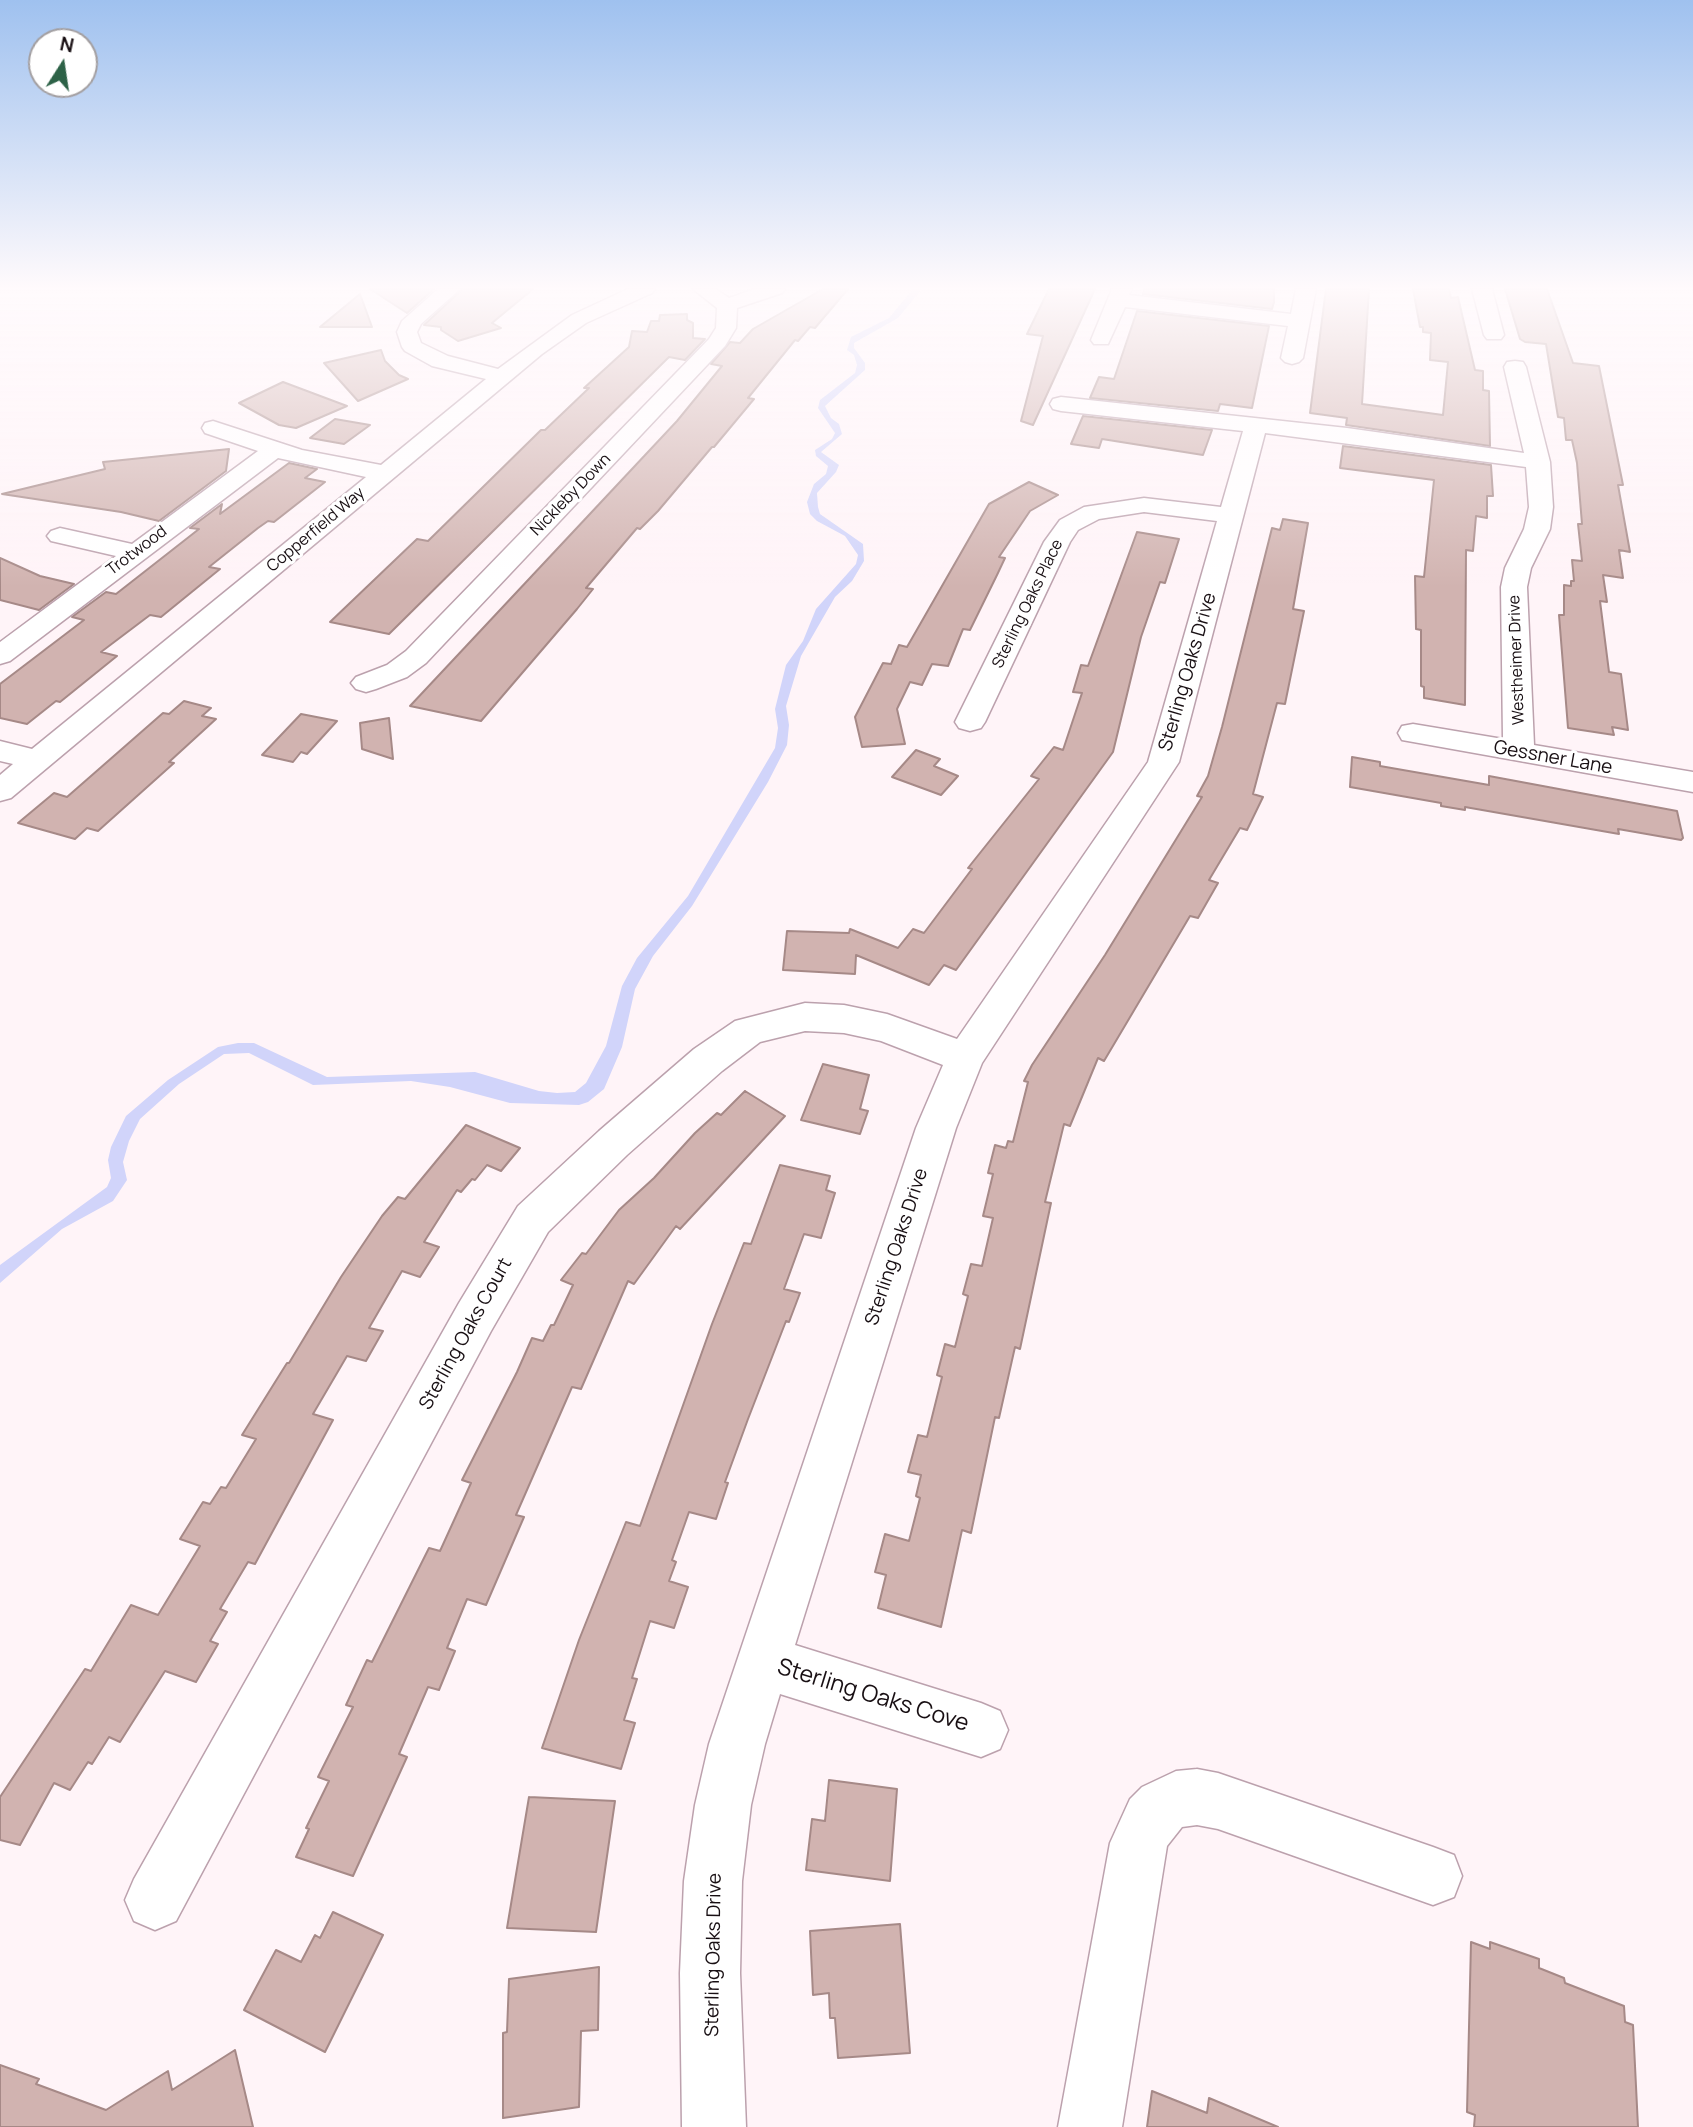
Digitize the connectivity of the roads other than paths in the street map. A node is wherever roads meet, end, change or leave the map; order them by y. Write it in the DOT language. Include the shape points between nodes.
graph roads {
  1 [pos="489,388"];
  2 [pos="674,388"];
  3 [pos="1521,388"];
  4 [pos="1061,404"];
  5 [pos="1256,425"];
  6 [pos="214,428"];
  7 [pos="275,449"];
  8 [pos="1538,462"];
  9 [pos="385,473"];
  10 [pos="1232,516"];
  11 [pos="60,536"];
  12 [pos="134,552"];
  13 [pos="0,655"];
  14 [pos="366,683"];
  15 [pos="970,723"];
  16 [pos="1413,733"];
  17 [pos="0,751"];
  18 [pos="1519,752"];
  19 [pos="38,760"];
  20 [pos="1693,782"];
  21 [pos="0,791"];
  22 [pos="965,1058"];
  23 [pos="764,1662"];
  24 [pos="981,1730"];
  25 [pos="1433,1876"];
  26 [pos="155,1900"];
  27 [pos="714,2127"];
  28 [pos="1090,2127"];
  1 -- 9 [label="street, Copperfield Way"];
  2 -- 14 [label="street, Nickleby Down" via="416,657 397,671"];
  3 -- 8 [label="street, Westheimer Drive"];
  4 -- 5 [label="street"];
  5 -- 8 [label="street"];
  5 -- 10 [label="street, Sterling Oaks Drive"];
  6 -- 7 [label="street"];
  7 -- 9 [label="street"];
  7 -- 12 [label="street, Trotwood"];
  8 -- 18 [label="street, Westheimer Drive" via="1540,518 1514,587"];
  9 -- 19 [label="street, Copperfield Way"];
  10 -- 15 [label="street, Sterling Oaks Place" via="1136,505 1093,512 1069,525"];
  10 -- 22 [label="street, Sterling Oaks Drive" via="1163,762"];
  11 -- 12 [label="street"];
  12 -- 13 [label="street, Trotwood"];
  16 -- 18 [label="street, Gessner Lane"];
  17 -- 19 [label="street"];
  18 -- 20 [label="street, Gessner Lane"];
  19 -- 21 [label="street, Copperfield Way"];
  22 -- 23 [label="street, Sterling Oaks Drive" via="913,1197"];
  22 -- 26 [label="street, Sterling Oaks Court" via="887,1028 844,1018 805,1017 748,1031 622,1134 533,1219"];
  23 -- 24 [label="street, Sterling Oaks Cove"];
  23 -- 27 [label="street, Sterling Oaks Drive" via="737,1744 713,1881"];
  25 -- 28 [label="street" via="1218,1801 1176,1799 1162,1807 1150,1819 1139,1843"];
}
